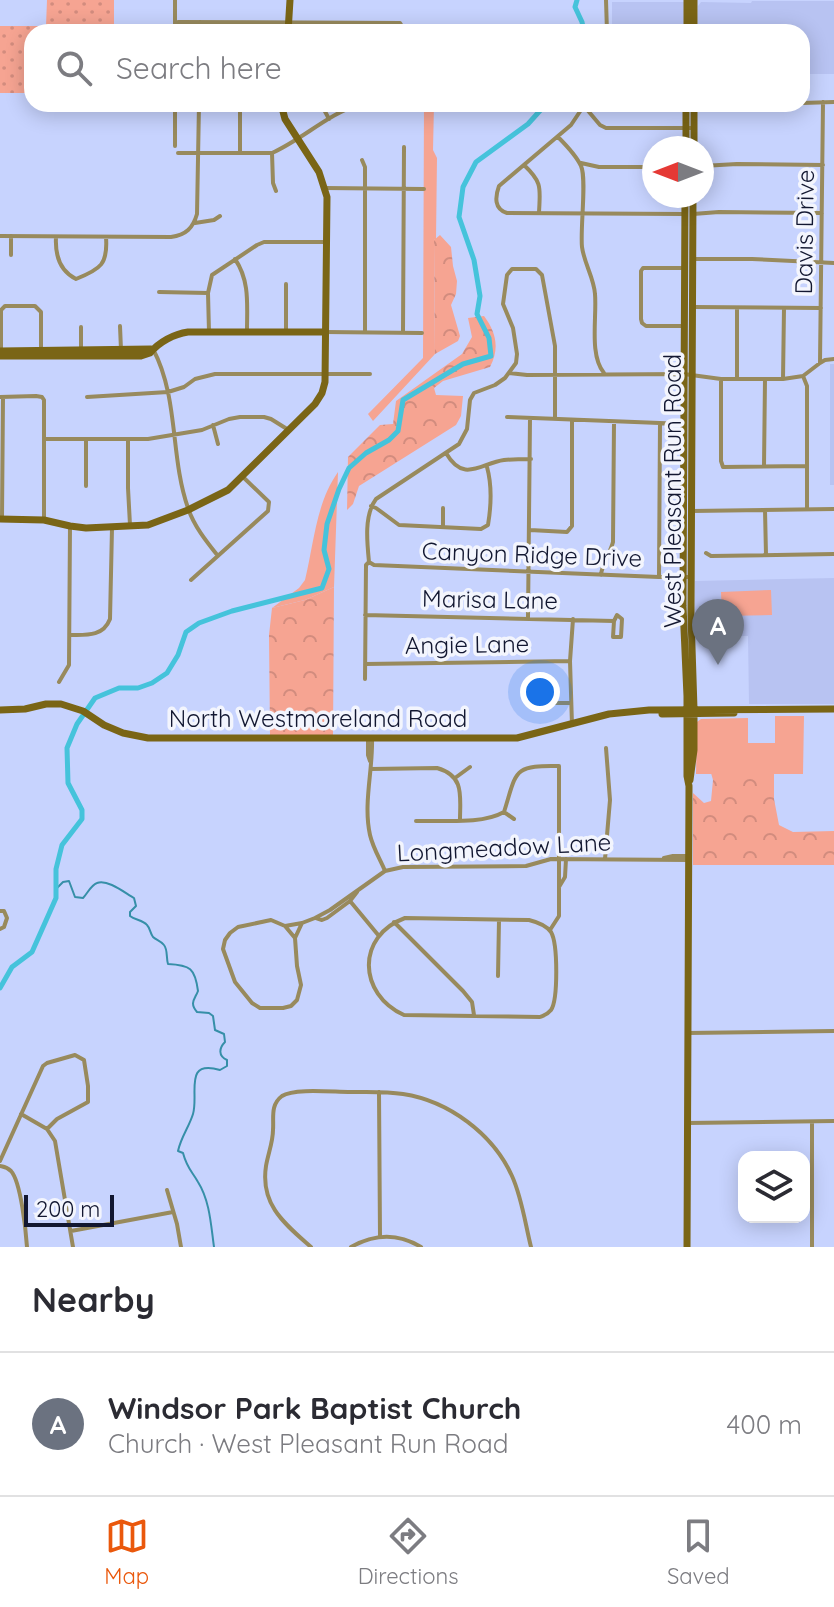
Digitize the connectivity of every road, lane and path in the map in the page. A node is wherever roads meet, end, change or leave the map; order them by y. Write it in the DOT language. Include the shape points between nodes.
graph roads {
  1 [pos="175,0"];
  2 [pos="290,0"];
  3 [pos="606,0"];
  4 [pos="687,0"];
  5 [pos="694,0"];
  6 [pos="178,22"];
  7 [pos="200,22"];
  8 [pos="290,22"];
  9 [pos="240,23"];
  10 [pos="175,24"];
  11 [pos="401,24"];
  12 [pos="607,24"];
  13 [pos="687,24"];
  14 [pos="694,24"];
  15 [pos="823,102"];
  16 [pos="834,102"];
  17 [pos="810,103"];
  18 [pos="175,112"];
  19 [pos="199,112"];
  20 [pos="240,112"];
  21 [pos="283,112"];
  22 [pos="325,112"];
  23 [pos="339,112"];
  24 [pos="579,112"];
  25 [pos="590,112"];
  26 [pos="687,112"];
  27 [pos="693,112"];
  28 [pos="329,119"];
  29 [pos="690,128"];
  30 [pos="688,136"];
  31 [pos="692,136"];
  32 [pos="558,137"];
  33 [pos="298,139"];
  34 [pos="175,146"];
  35 [pos="404,147"];
  36 [pos="178,153"];
  37 [pos="197,153"];
  38 [pos="240,153"];
  39 [pos="272,153"];
  40 [pos="362,160"];
  41 [pos="578,162"];
  42 [pos="524,165"];
  43 [pos="714,165"];
  44 [pos="823,165"];
  45 [pos="642,167"];
  46 [pos="325,188"];
  47 [pos="365,188"];
  48 [pos="404,189"];
  49 [pos="424,189"];
  50 [pos="276,191"];
  51 [pos="688,208"];
  52 [pos="690,208"];
  53 [pos="822,213"];
  54 [pos="539,214"];
  55 [pos="582,214"];
  56 [pos="689,214"];
  57 [pos="220,216"];
  58 [pos="195,223"];
  59 [pos="0,236"];
  60 [pos="11,236"];
  61 [pos="56,237"];
  62 [pos="106,237"];
  63 [pos="325,242"];
  64 [pos="11,255"];
  65 [pos="235,259"];
  66 [pos="689,263"];
  67 [pos="822,263"];
  68 [pos="834,263"];
  69 [pos="286,284"];
  70 [pos="159,292"];
  71 [pos="208,293"];
  72 [pos="693,307"];
  73 [pos="737,308"];
  74 [pos="784,308"];
  75 [pos="821,308"];
  76 [pos="120,326"];
  77 [pos="685,326"];
  78 [pos="81,327"];
  79 [pos="209,332"];
  80 [pos="247,332"];
  81 [pos="286,332"];
  82 [pos="325,332"];
  83 [pos="365,332"];
  84 [pos="403,332"];
  85 [pos="422,333"];
  86 [pos="153,349"];
  87 [pos="81,353"];
  88 [pos="120,353"];
  89 [pos="0,354"];
  90 [pos="41,354"];
  91 [pos="834,359"];
  92 [pos="820,363"];
  93 [pos="325,373"];
  94 [pos="509,373"];
  95 [pos="370,374"];
  96 [pos="555,374"];
  97 [pos="606,375"];
  98 [pos="689,375"];
  99 [pos="803,376"];
  100 [pos="721,379"];
  101 [pos="737,379"];
  102 [pos="765,379"];
  103 [pos="783,379"];
  104 [pos="168,392"];
  105 [pos="1,397"];
  106 [pos="87,397"];
  107 [pos="507,417"];
  108 [pos="530,418"];
  109 [pos="555,419"];
  110 [pos="572,420"];
  111 [pos="614,422"];
  112 [pos="660,423"];
  113 [pos="688,424"];
  114 [pos="213,425"];
  115 [pos="289,430"];
  116 [pos="175,436"];
  117 [pos="44,439"];
  118 [pos="86,440"];
  119 [pos="128,440"];
  120 [pos="218,444"];
  121 [pos="446,453"];
  122 [pos="531,459"];
  123 [pos="764,466"];
  124 [pos="807,466"];
  125 [pos="487,467"];
  126 [pos="243,477"];
  127 [pos="86,486"];
  128 [pos="371,506"];
  129 [pos="443,508"];
  130 [pos="807,509"];
  131 [pos="834,509"];
  132 [pos="188,510"];
  133 [pos="765,510"];
  134 [pos="688,511"];
  135 [pos="1,519"];
  136 [pos="44,520"];
  137 [pos="70,526"];
  138 [pos="130,527"];
  139 [pos="443,527"];
  140 [pos="112,528"];
  141 [pos="530,530"];
  142 [pos="706,553"];
  143 [pos="834,554"];
  144 [pos="766,555"];
  145 [pos="218,556"];
  146 [pos="370,563"];
  147 [pos="530,572"];
  148 [pos="601,575"];
  149 [pos="659,577"];
  150 [pos="687,577"];
  151 [pos="191,580"];
  152 [pos="365,615"];
  153 [pos="528,618"];
  154 [pos="573,619"];
  155 [pos="614,621"];
  156 [pos="70,635"];
  157 [pos="570,661"];
  158 [pos="365,664"];
  159 [pos="365,679"];
  160 [pos="59,682"];
  161 [pos="533,703"];
  162 [pos="571,703"];
  163 [pos="834,709"];
  164 [pos="0,710"];
  165 [pos="690,711"];
  166 [pos="572,725"];
  167 [pos="370,739"];
  168 [pos="606,748"];
  169 [pos="470,767"];
  170 [pos="371,769"];
  171 [pos="455,778"];
  172 [pos="504,812"];
  173 [pos="514,819"];
  174 [pos="460,820"];
  175 [pos="416,821"];
  176 [pos="689,858"];
  177 [pos="559,859"];
  178 [pos="566,859"];
  179 [pos="605,859"];
  180 [pos="385,871"];
  181 [pos="562,876"];
  182 [pos="348,899"];
  183 [pos="0,911"];
  184 [pos="499,920"];
  185 [pos="394,922"];
  186 [pos="302,923"];
  187 [pos="285,926"];
  188 [pos="0,929"];
  189 [pos="550,930"];
  190 [pos="379,936"];
  191 [pos="295,938"];
  192 [pos="498,976"];
  193 [pos="474,1015"];
  194 [pos="834,1031"];
  195 [pos="687,1033"];
  196 [pos="379,1092"];
  197 [pos="21,1114"];
  198 [pos="834,1121"];
  199 [pos="812,1122"];
  200 [pos="687,1123"];
  201 [pos="47,1129"];
  202 [pos="0,1164"];
  203 [pos="167,1190"];
  204 [pos="173,1212"];
  205 [pos="71,1231"];
  206 [pos="380,1237"];
  207 [pos="27,1247"];
  208 [pos="73,1247"];
  209 [pos="181,1247"];
  210 [pos="311,1247"];
  211 [pos="351,1247"];
  212 [pos="421,1247"];
  213 [pos="531,1247"];
  214 [pos="687,1247"];
  215 [pos="812,1247"];
  1 -- 10 [label="street"];
  2 -- 8 [label="main road"];
  3 -- 12 [label="street"];
  4 -- 13 [label="main road"];
  5 -- 14 [label="main road"];
  6 -- 7 [label="street"];
  7 -- 9 [label="street"];
  8 -- 9 [label="street"];
  8 -- 11 [label="street"];
  15 -- 16 [label="street"];
  15 -- 17 [label="street"];
  15 -- 44 [label="street, Davis Drive"];
  18 -- 34 [label="street"];
  19 -- 37 [label="street"];
  20 -- 38 [label="street"];
  21 -- 33 [label="main road"];
  22 -- 28 [label="street"];
  23 -- 28 [label="street"];
  24 -- 32 [label="street"];
  25 -- 29 [label="street" via="606,128"];
  26 -- 29 [label="main road"];
  27 -- 29 [label="main road"];
  28 -- 33 [label="street"];
  29 -- 30 [label="main road"];
  29 -- 31 [label="main road"];
  32 -- 41 [label="street"];
  32 -- 42 [label="street"];
  33 -- 39 [label="street"];
  33 -- 46 [label="main road"];
  35 -- 48 [label="street"];
  36 -- 37 [label="street"];
  37 -- 38 [label="street"];
  37 -- 58 [label="street"];
  38 -- 39 [label="street"];
  39 -- 50 [label="street"];
  40 -- 47 [label="street"];
  41 -- 45 [label="street"];
  41 -- 55 [label="street" via="583,170"];
  42 -- 54 [label="street" via="540,185"];
  42 -- 54 [label="street" via="499,186 496,203 502,211"];
  43 -- 44 [label="street"];
  44 -- 53 [label="street, Davis Drive"];
  46 -- 47 [label="street"];
  46 -- 63 [label="main road"];
  47 -- 48 [label="street"];
  47 -- 83 [label="street"];
  48 -- 49 [label="street"];
  48 -- 84 [label="street"];
  51 -- 56 [label="main road, West Pleasant Run Road"];
  52 -- 56 [label="main road, West Pleasant Run Road"];
  53 -- 56 [label="street"];
  53 -- 67 [label="street, Davis Drive"];
  54 -- 55 [label="street"];
  55 -- 56 [label="street"];
  55 -- 97 [label="street" via="583,249 595,294 596,354"];
  56 -- 66 [label="main road, West Pleasant Run Road"];
  57 -- 58 [label="street"];
  58 -- 62 [label="street" via="171,237"];
  59 -- 60 [label="street"];
  60 -- 61 [label="street"];
  60 -- 64 [label="street"];
  61 -- 62 [label="street"];
  61 -- 62 [label="street" via="55,255 76,279 102,265"];
  63 -- 65 [label="street" via="264,242"];
  63 -- 82 [label="main road"];
  65 -- 71 [label="street" via="212,275"];
  65 -- 80 [label="street" via="246,282"];
  66 -- 67 [label="street"];
  66 -- 72 [label="main road, West Pleasant Run Road"];
  66 -- 77 [label="main road, West Pleasant Run Road"];
  66 -- 77 [label="street" via="641,271 644,325"];
  67 -- 68 [label="street"];
  67 -- 75 [label="street, Davis Drive"];
  69 -- 81 [label="street"];
  70 -- 71 [label="street"];
  71 -- 79 [label="street"];
  72 -- 73 [label="street"];
  72 -- 98 [label="main road, West Pleasant Run Road"];
  73 -- 74 [label="street"];
  73 -- 101 [label="street"];
  74 -- 75 [label="street"];
  74 -- 103 [label="street"];
  75 -- 92 [label="street, Davis Drive"];
  76 -- 88 [label="street"];
  77 -- 98 [label="main road, West Pleasant Run Road"];
  78 -- 87 [label="street"];
  79 -- 80 [label="main road"];
  79 -- 86 [label="main road" via="181,333"];
  80 -- 81 [label="main road"];
  81 -- 82 [label="main road"];
  82 -- 83 [label="street"];
  82 -- 93 [label="main road"];
  83 -- 84 [label="street"];
  84 -- 85 [label="street"];
  86 -- 88 [label="main road" via="141,356"];
  86 -- 104 [label="street"];
  87 -- 88 [label="main road"];
  87 -- 90 [label="main road"];
  89 -- 90 [label="main road"];
  89 -- 90 [label="street" via="1,310 21,305 41,312"];
  91 -- 92 [label="street"];
  92 -- 99 [label="street"];
  93 -- 95 [label="street"];
  93 -- 104 [label="street" via="215,374"];
  93 -- 115 [label="main road" via="322,393"];
  94 -- 96 [label="street"];
  94 -- 96 [label="street" via="517,354 503,304 505,285 512,269 523,268 539,270 545,288"];
  94 -- 121 [label="street" via="474,393 465,434"];
  96 -- 97 [label="street"];
  96 -- 109 [label="street"];
  97 -- 98 [label="street"];
  98 -- 100 [label="street"];
  98 -- 113 [label="main road, West Pleasant Run Road"];
  99 -- 103 [label="street"];
  99 -- 124 [label="street"];
  100 -- 101 [label="street"];
  100 -- 123 [label="street" via="721,464"];
  101 -- 102 [label="street"];
  102 -- 103 [label="street"];
  102 -- 123 [label="street"];
  104 -- 106 [label="street"];
  104 -- 116 [label="street"];
  105 -- 117 [label="street" via="42,397"];
  105 -- 135 [label="street"];
  107 -- 108 [label="street"];
  108 -- 109 [label="street"];
  108 -- 122 [label="street"];
  109 -- 110 [label="street"];
  110 -- 111 [label="street"];
  110 -- 141 [label="street" via="572,526 567,532"];
  111 -- 112 [label="street"];
  111 -- 148 [label="street" via="613,542"];
  112 -- 113 [label="street"];
  112 -- 149 [label="street"];
  113 -- 134 [label="main road, West Pleasant Run Road"];
  114 -- 115 [label="street" via="264,417"];
  114 -- 116 [label="street"];
  114 -- 120 [label="street"];
  115 -- 126 [label="main road"];
  116 -- 119 [label="street"];
  116 -- 132 [label="street"];
  117 -- 118 [label="street"];
  117 -- 136 [label="street"];
  118 -- 119 [label="street"];
  118 -- 127 [label="street"];
  119 -- 138 [label="street"];
  121 -- 125 [label="street" via="460,468"];
  121 -- 128 [label="street"];
  122 -- 125 [label="street" via="503,460"];
  122 -- 141 [label="street"];
  123 -- 124 [label="street"];
  124 -- 130 [label="street"];
  125 -- 139 [label="street" via="488,525"];
  126 -- 132 [label="main road"];
  126 -- 145 [label="street" via="270,507"];
  128 -- 139 [label="street" via="399,525"];
  128 -- 146 [label="street"];
  129 -- 139 [label="street"];
  130 -- 131 [label="street"];
  130 -- 133 [label="street"];
  132 -- 138 [label="main road"];
  132 -- 145 [label="street"];
  133 -- 134 [label="street"];
  133 -- 144 [label="street"];
  134 -- 150 [label="main road, West Pleasant Run Road"];
  135 -- 136 [label="main road"];
  136 -- 137 [label="main road"];
  137 -- 140 [label="main road"];
  137 -- 156 [label="street"];
  138 -- 140 [label="main road"];
  140 -- 156 [label="street" via="107,627 96,634"];
  141 -- 147 [label="street"];
  142 -- 144 [label="street"];
  143 -- 144 [label="street"];
  145 -- 151 [label="street"];
  146 -- 147 [label="street, Canyon Ridge Drive"];
  146 -- 152 [label="street"];
  147 -- 148 [label="street, Canyon Ridge Drive"];
  147 -- 153 [label="street"];
  148 -- 149 [label="street, Canyon Ridge Drive"];
  149 -- 150 [label="street, Canyon Ridge Drive"];
  150 -- 165 [label="main road, West Pleasant Run Road"];
  152 -- 153 [label="street, Marisa Lane"];
  152 -- 158 [label="street"];
  153 -- 154 [label="street, Marisa Lane"];
  154 -- 155 [label="street, Marisa Lane"];
  154 -- 157 [label="street"];
  155 -- 155 [label="street, Marisa Lane" via="613,637 621,637 622,619 617,615"];
  156 -- 160 [label="street" via="69,665"];
  157 -- 158 [label="street, Angie Lane"];
  157 -- 162 [label="street"];
  158 -- 159 [label="street"];
  161 -- 162 [label="street"];
  162 -- 166 [label="street"];
  163 -- 165 [label="main road, North Westmoreland Road"];
  164 -- 167 [label="main road, North Westmoreland Road" via="70,706 123,733 148,738"];
  165 -- 166 [label="main road, North Westmoreland Road" via="609,714"];
  165 -- 176 [label="main road, West Pleasant Run Road"];
  166 -- 167 [label="main road, North Westmoreland Road" via="517,738"];
  167 -- 170 [label="street"];
  168 -- 179 [label="street" via="610,800"];
  169 -- 171 [label="street"];
  170 -- 171 [label="street" via="437,768"];
  170 -- 180 [label="street" via="369,828"];
  171 -- 174 [label="street"];
  172 -- 173 [label="street"];
  172 -- 174 [label="street"];
  172 -- 177 [label="street" via="515,778 525,768 559,766"];
  174 -- 175 [label="street"];
  176 -- 179 [label="street, Longmeadow Lane"];
  176 -- 195 [label="main road, West Pleasant Run Road"];
  177 -- 178 [label="street, Longmeadow Lane"];
  177 -- 180 [label="street, Longmeadow Lane" via="526,866"];
  177 -- 181 [label="street"];
  178 -- 179 [label="street, Longmeadow Lane"];
  178 -- 181 [label="street"];
  180 -- 182 [label="street, Longmeadow Lane"];
  181 -- 189 [label="street" via="559,916"];
  182 -- 186 [label="street, Longmeadow Lane"];
  182 -- 190 [label="street"];
  183 -- 188 [label="street" via="7,918"];
  184 -- 185 [label="street"];
  184 -- 189 [label="street" via="529,920"];
  184 -- 192 [label="street"];
  185 -- 190 [label="street"];
  185 -- 193 [label="street" via="463,991"];
  186 -- 187 [label="street, Longmeadow Lane"];
  186 -- 191 [label="street"];
  187 -- 191 [label="street"];
  187 -- 191 [label="street" via="271,920 238,927 225,940 223,949 235,982 260,1008 283,1008 297,1000 301,985"];
  189 -- 193 [label="street" via="555,994 548,1014"];
  190 -- 193 [label="street" via="370,954 370,978 394,1010 404,1015"];
  194 -- 195 [label="street"];
  195 -- 200 [label="main road, West Pleasant Run Road"];
  196 -- 206 [label="street"];
  196 -- 210 [label="street" via="292,1092 275,1106 265,1188 272,1207"];
  196 -- 213 [label="street" via="433,1102 485,1136 511,1175"];
  197 -- 201 [label="street"];
  197 -- 201 [label="street" via="43,1066 79,1056 84,1060 88,1102"];
  197 -- 202 [label="street"];
  198 -- 199 [label="street"];
  199 -- 200 [label="street"];
  199 -- 215 [label="street"];
  200 -- 214 [label="main road, West Pleasant Run Road"];
  201 -- 205 [label="street" via="57,1148"];
  202 -- 207 [label="street" via="15,1176"];
  203 -- 204 [label="street"];
  204 -- 205 [label="street"];
  204 -- 209 [label="street"];
  205 -- 208 [label="street"];
  206 -- 211 [label="street"];
  206 -- 212 [label="street" via="397,1237"];
}
